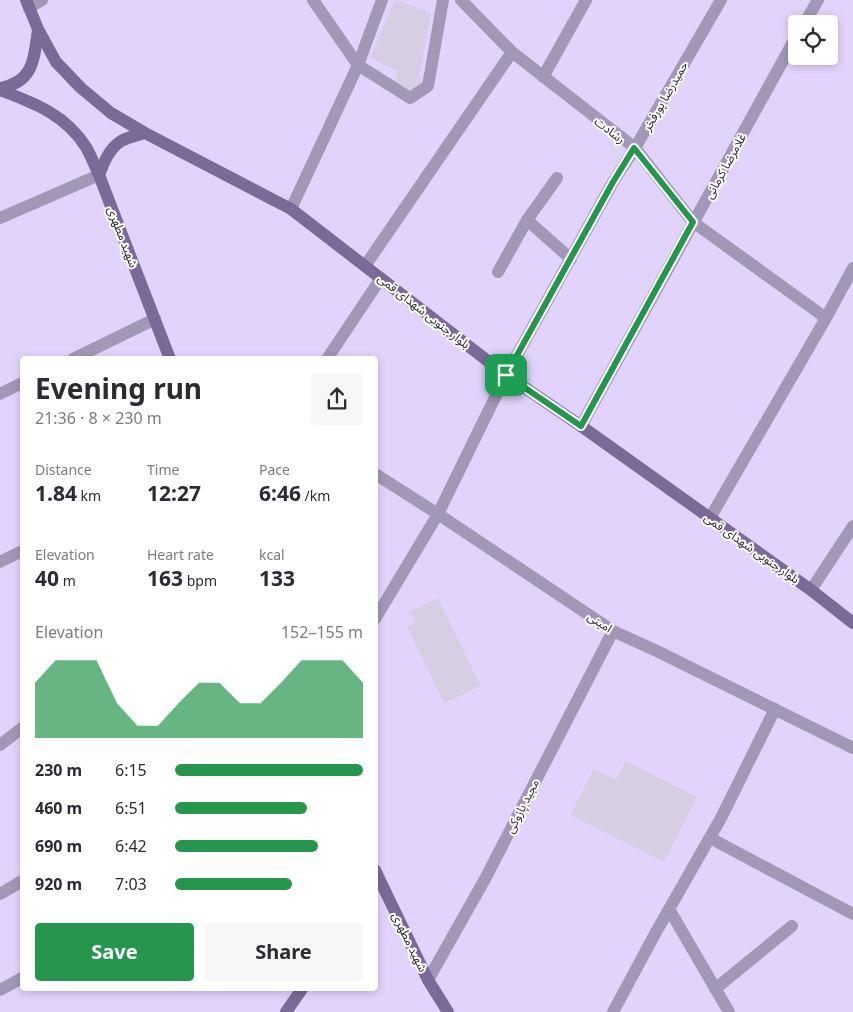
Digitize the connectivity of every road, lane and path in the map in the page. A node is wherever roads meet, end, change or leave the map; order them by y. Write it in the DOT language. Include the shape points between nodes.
graph roads {
  1 [pos="42,0"];
  2 [pos="313,0"];
  3 [pos="382,0"];
  4 [pos="443,0"];
  5 [pos="461,0"];
  6 [pos="586,0"];
  7 [pos="721,0"];
  8 [pos="818,0"];
  9 [pos="28,4"];
  10 [pos="809,15"];
  11 [pos="38,29"];
  12 [pos="788,51"];
  13 [pos="512,52"];
  14 [pos="358,65"];
  15 [pos="543,77"];
  16 [pos="0,89"];
  17 [pos="145,133"];
  18 [pos="634,148"];
  19 [pos="99,175"];
  20 [pos="557,178"];
  21 [pos="291,209"];
  22 [pos="0,218"];
  23 [pos="527,220"];
  24 [pos="693,222"];
  25 [pos="571,259"];
  26 [pos="365,266"];
  27 [pos="853,268"];
  28 [pos="498,272"];
  29 [pos="381,278"];
  30 [pos="826,318"];
  31 [pos="155,319"];
  32 [pos="79,356"];
  33 [pos="169,356"];
  34 [pos="329,356"];
  35 [pos="506,375"];
  36 [pos="20,384"];
  37 [pos="0,394"];
  38 [pos="581,426"];
  39 [pos="378,476"];
  40 [pos="438,514"];
  41 [pos="710,518"];
  42 [pos="853,526"];
  43 [pos="20,552"];
  44 [pos="0,562"];
  45 [pos="811,590"];
  46 [pos="378,614"];
  47 [pos="853,623"];
  48 [pos="613,631"];
  49 [pos="775,709"];
  50 [pos="20,730"];
  51 [pos="0,745"];
  52 [pos="853,748"];
  53 [pos="710,838"];
  54 [pos="378,876"];
  55 [pos="20,882"];
  56 [pos="0,894"];
  57 [pos="669,909"];
  58 [pos="853,914"];
  59 [pos="792,926"];
  60 [pos="20,979"];
  61 [pos="428,980"];
  62 [pos="716,989"];
  63 [pos="0,990"];
  64 [pos="301,991"];
  65 [pos="286,1012"];
  66 [pos="448,1012"];
  67 [pos="614,1012"];
  68 [pos="729,1012"];
  1 -- 9 [label="street"];
  2 -- 14 [label="street"];
  3 -- 14 [label="street"];
  4 -- 14 [label="street" via="428,86 410,98"];
  5 -- 13 [label="street, رشادت"];
  6 -- 15 [label="street"];
  7 -- 18 [label="street, حمیدرضا پورفخر"];
  8 -- 10 [label="street"];
  9 -- 11 [label="main road"];
  11 -- 16 [label="main road" via="29,72 20,81"];
  11 -- 17 [label="main road, بلوار جنوبی شهدای قمی" via="56,62 81,88 111,113"];
  12 -- 24 [label="street, غلامرضا کرمانی"];
  13 -- 15 [label="street, رشادت"];
  13 -- 26 [label="street"];
  14 -- 21 [label="street"];
  15 -- 18 [label="street, رشادت"];
  16 -- 19 [label="main road, شهید مطهری" via="34,103 64,121 85,146"];
  17 -- 19 [label="main road" via="122,140 112,148"];
  17 -- 21 [label="main road, بلوار جنوبی شهدای قمی"];
  18 -- 24 [label="street, رشادت"];
  18 -- 25 [label="street, حمیدرضا پورفخر"];
  19 -- 22 [label="street"];
  19 -- 31 [label="main road, شهید مطهری"];
  20 -- 23 [label="street"];
  21 -- 26 [label="main road, بلوار جنوبی شهدای قمی"];
  23 -- 25 [label="street"];
  23 -- 28 [label="street"];
  24 -- 30 [label="street, رشادت"];
  24 -- 38 [label="street, غلامرضا کرمانی"];
  25 -- 35 [label="street, حمیدرضا پورفخر"];
  26 -- 29 [label="main road, بلوار جنوبی شهدای قمی"];
  27 -- 30 [label="street"];
  29 -- 34 [label="street"];
  29 -- 35 [label="main road, بلوار جنوبی شهدای قمی"];
  30 -- 41 [label="street"];
  31 -- 32 [label="street"];
  31 -- 33 [label="main road, شهید مطهری"];
  35 -- 38 [label="main road, بلوار جنوبی شهدای قمی"];
  35 -- 40 [label="street, حمیدرضا پورفخر"];
  36 -- 37 [label="street"];
  38 -- 41 [label="main road, بلوار جنوبی شهدای قمی"];
  39 -- 40 [label="street, امینی"];
  40 -- 46 [label="street, حمیدرضا پورفخر"];
  40 -- 48 [label="street, امینی"];
  41 -- 45 [label="main road, بلوار جنوبی شهدای قمی"];
  42 -- 45 [label="street"];
  43 -- 44 [label="street"];
  45 -- 47 [label="main road, بلوار جنوبی شهدای قمی"];
  48 -- 49 [label="street, امینی"];
  48 -- 61 [label="street, مجید پازوکی" via="485,879"];
  49 -- 52 [label="street, امینی"];
  49 -- 53 [label="street"];
  50 -- 51 [label="street"];
  53 -- 57 [label="street"];
  53 -- 58 [label="street"];
  54 -- 61 [label="main road, شهید مطهری"];
  55 -- 56 [label="street"];
  57 -- 62 [label="street"];
  57 -- 67 [label="street"];
  59 -- 62 [label="street"];
  60 -- 63 [label="street"];
  61 -- 66 [label="main road, شهید مطهری"];
  62 -- 68 [label="street"];
  64 -- 65 [label="main road"];
}
